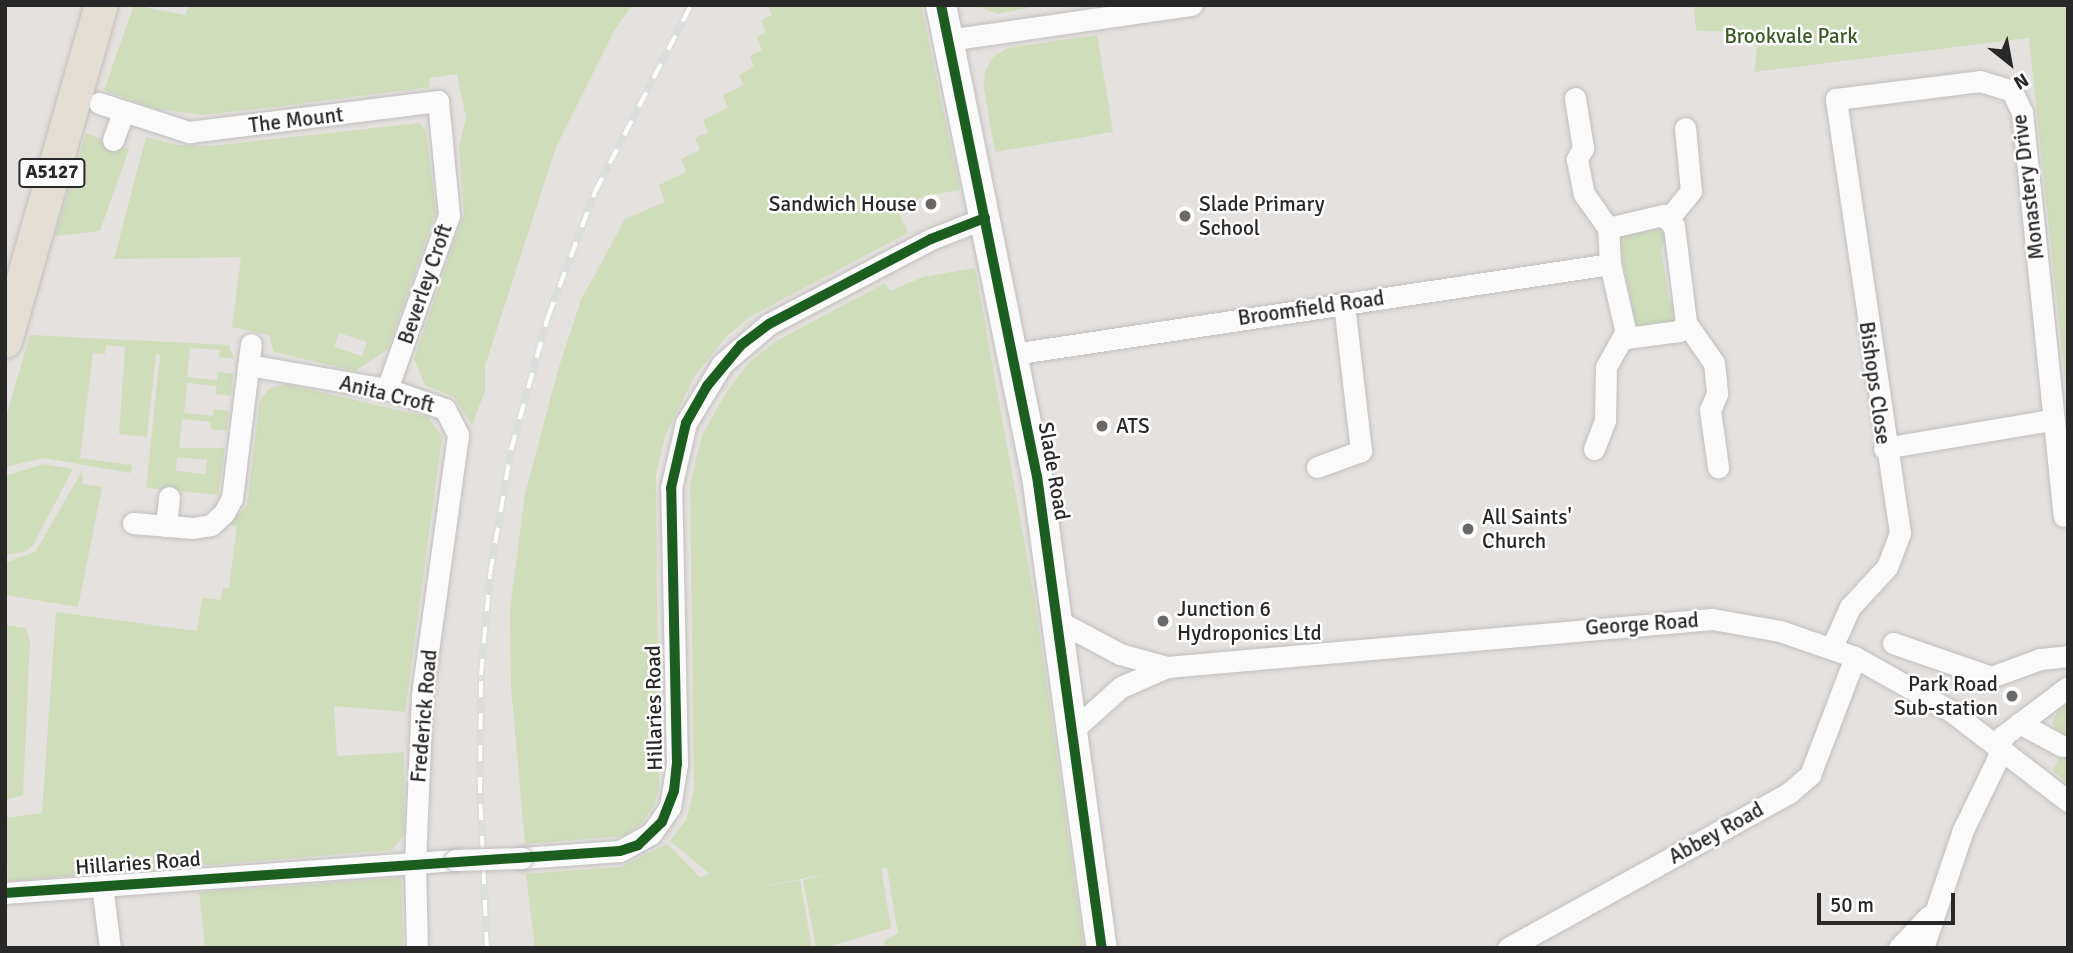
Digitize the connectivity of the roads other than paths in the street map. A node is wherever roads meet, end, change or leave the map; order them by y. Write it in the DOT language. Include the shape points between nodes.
graph roads {
  1 [pos="101,5"];
  2 [pos="941,5"];
  3 [pos="1192,5"];
  4 [pos="1079,12"];
  5 [pos="948,40"];
  6 [pos="1575,98"];
  7 [pos="1836,99"];
  8 [pos="99,103"];
  9 [pos="123,112"];
  10 [pos="1685,128"];
  11 [pos="444,134"];
  12 [pos="113,140"];
  13 [pos="985,218"];
  14 [pos="1669,218"];
  15 [pos="1608,228"];
  16 [pos="1610,264"];
  17 [pos="1343,303"];
  18 [pos="1686,323"];
  19 [pos="1624,334"];
  20 [pos="5,341"];
  21 [pos="1013,354"];
  22 [pos="387,389"];
  23 [pos="2052,420"];
  24 [pos="1884,448"];
  25 [pos="1594,449"];
  26 [pos="1317,467"];
  27 [pos="1718,467"];
  28 [pos="453,486"];
  29 [pos="169,497"];
  30 [pos="2064,516"];
  31 [pos="133,523"];
  32 [pos="166,526"];
  33 [pos="1058,621"];
  34 [pos="1893,643"];
  35 [pos="1832,647"];
  36 [pos="2068,656"];
  37 [pos="1855,657"];
  38 [pos="1167,667"];
  39 [pos="2068,687"];
  40 [pos="2020,723"];
  41 [pos="1074,729"];
  42 [pos="2062,746"];
  43 [pos="1998,748"];
  44 [pos="2068,801"];
  45 [pos="415,863"];
  46 [pos="102,885"];
  47 [pos="5,892"];
  48 [pos="1934,911"];
  49 [pos="110,948"];
  50 [pos="416,948"];
  51 [pos="1102,948"];
  52 [pos="1508,948"];
  53 [pos="1899,948"];
  54 [pos="1923,948"];
  1 -- 20 [label="main road, A5127"];
  2 -- 5 [label="street, Slade Road"];
  3 -- 4 [label="street"];
  4 -- 5 [label="street"];
  5 -- 13 [label="street, Slade Road"];
  6 -- 15 [label="street" via="1583,148 1577,159 1584,194"];
  7 -- 23 [label="street, Monastery Drive" via="1980,81 2012,91 2022,112"];
  7 -- 24 [label="street, Bishops Close"];
  8 -- 9 [label="street, The Mount"];
  9 -- 11 [label="street, The Mount" via="174,129 208,132 438,102"];
  9 -- 12 [label="street"];
  10 -- 14 [label="street" via="1691,191"];
  11 -- 22 [label="street, Beverley Croft" via="449,215"];
  13 -- 21 [label="street, Slade Road"];
  13 -- 45 [label="street, Hillaries Road, bridge" via="931,239 769,324 722,365 686,423 671,488 677,764 670,807 651,834 629,848"];
  14 -- 15 [label="street" via="1614,222"];
  14 -- 18 [label="street"];
  15 -- 16 [label="street"];
  16 -- 17 [label="street, Broomfield Road"];
  16 -- 19 [label="street"];
  17 -- 21 [label="street, Broomfield Road"];
  17 -- 26 [label="street" via="1361,451"];
  18 -- 19 [label="street" via="1679,331 1627,338"];
  18 -- 27 [label="street" via="1714,363 1717,394 1710,410"];
  19 -- 25 [label="street" via="1606,368 1605,420"];
  21 -- 33 [label="street, Slade Road"];
  22 -- 28 [label="street, Anita Croft" via="445,409 450,415 460,450"];
  22 -- 32 [label="street, Anita Croft" via="250,355 232,498 211,525"];
  23 -- 24 [label="street"];
  23 -- 30 [label="street, Monastery Drive"];
  24 -- 35 [label="street, Bishops Close" via="1900,533 1887,567 1850,607"];
  28 -- 45 [label="street, Frederick Road" via="422,696"];
  29 -- 32 [label="street"];
  31 -- 32 [label="street, Anita Croft"];
  33 -- 38 [label="street, George Road" via="1120,654"];
  33 -- 41 [label="street, Slade Road"];
  34 -- 36 [label="street" via="1991,677 2040,659"];
  35 -- 37 [label="street, George Road"];
  35 -- 38 [label="street, George Road" via="1780,631 1712,619"];
  37 -- 43 [label="street, George Road" via="1951,711"];
  37 -- 52 [label="street, Abbey Road" via="1810,775 1789,793"];
  38 -- 41 [label="street, George Road" via="1121,687"];
  39 -- 40 [label="street"];
  40 -- 42 [label="street"];
  40 -- 43 [label="street" via="2003,736"];
  41 -- 51 [label="street, Slade Road"];
  43 -- 44 [label="street, George Road"];
  43 -- 48 [label="street"];
  45 -- 46 [label="street, Hillaries Road"];
  45 -- 50 [label="street, Frederick Road"];
  46 -- 47 [label="street, Hillaries Road"];
  46 -- 49 [label="street"];
  48 -- 53 [label="street"];
  48 -- 54 [label="street"];
}
